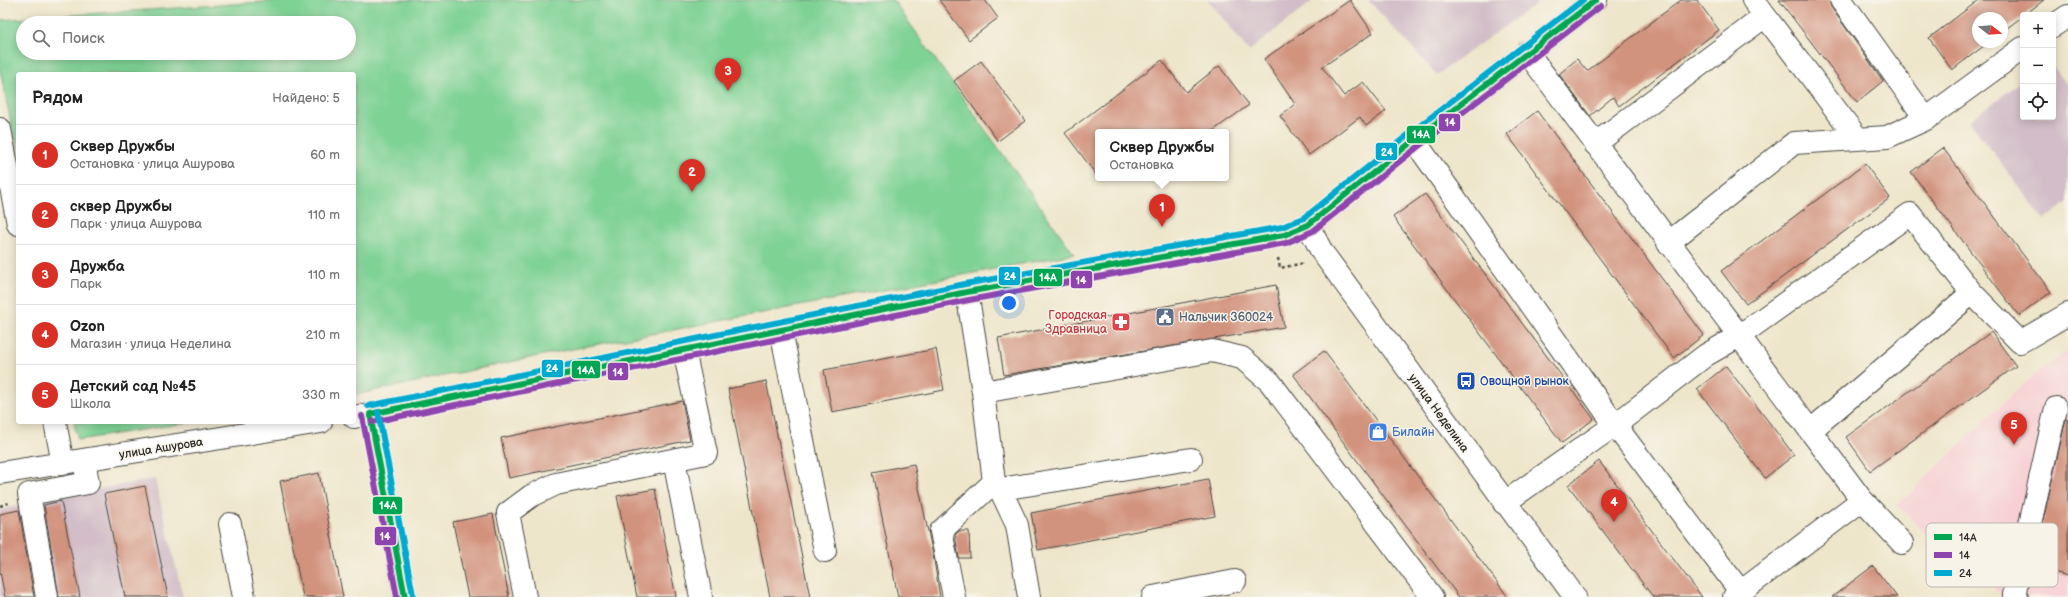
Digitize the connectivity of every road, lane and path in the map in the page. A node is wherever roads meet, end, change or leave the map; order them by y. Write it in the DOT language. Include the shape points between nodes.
graph roads {
  1 [pos="1596,0"];
  2 [pos="1841,0"];
  3 [pos="1759,8"];
  4 [pos="2068,16"];
  5 [pos="2056,24"];
  6 [pos="2020,50"];
  7 [pos="1527,52"];
  8 [pos="1926,118"];
  9 [pos="0,129"];
  10 [pos="1858,139"];
  11 [pos="1414,140"];
  12 [pos="1595,144"];
  13 [pos="16,213"];
  14 [pos="1308,225"];
  15 [pos="1668,243"];
  16 [pos="1276,252"];
  17 [pos="1305,263"];
  18 [pos="967,292"];
  19 [pos="1972,293"];
  20 [pos="2068,314"];
  21 [pos="782,330"];
  22 [pos="1739,336"];
  23 [pos="684,350"];
  24 [pos="983,392"];
  25 [pos="2056,408"];
  26 [pos="362,415"];
  27 [pos="56,424"];
  28 [pos="309,424"];
  29 [pos="1615,425"];
  30 [pos="1810,431"];
  31 [pos="1191,459"];
  32 [pos="674,460"];
  33 [pos="74,462"];
  34 [pos="0,473"];
  35 [pos="997,485"];
  36 [pos="1862,500"];
  37 [pos="1504,503"];
  38 [pos="2030,523"];
  39 [pos="230,524"];
  40 [pos="1902,543"];
  41 [pos="824,551"];
  42 [pos="1235,581"];
  43 [pos="2016,587"];
  44 [pos="1737,594"];
  45 [pos="47,597"];
  46 [pos="244,597"];
  47 [pos="405,597"];
  48 [pos="525,597"];
  49 [pos="701,597"];
  50 [pos="954,597"];
  51 [pos="1029,597"];
  52 [pos="1153,597"];
  53 [pos="1432,597"];
  54 [pos="1575,597"];
  55 [pos="2017,597"];
  1 -- 7 [label="street"];
  2 -- 8 [label="street"];
  3 -- 10 [label="street"];
  3 -- 12 [label="street"];
  4 -- 5 [label="street"];
  6 -- 8 [label="street"];
  7 -- 11 [label="street"];
  7 -- 12 [label="street"];
  8 -- 10 [label="street" via="1887,137"];
  9 -- 13 [label="street"];
  10 -- 15 [label="street" via="1794,143"];
  11 -- 14 [label="street"];
  11 -- 29 [label="street"];
  12 -- 15 [label="street"];
  14 -- 18 [label="street" via="1284,235"];
  14 -- 37 [label="street, улица Неделина" via="1322,252"];
  15 -- 22 [label="street"];
  16 -- 17 [label="path" via="1280,268"];
  18 -- 21 [label="street"];
  18 -- 24 [label="street"];
  19 -- 20 [label="street" via="2020,342"];
  19 -- 22 [label="street" via="1910,214"];
  19 -- 30 [label="street"];
  21 -- 23 [label="street"];
  21 -- 41 [label="street"];
  22 -- 29 [label="street" via="1706,355"];
  22 -- 30 [label="street"];
  23 -- 26 [label="street"];
  23 -- 32 [label="street" via="706,453"];
  24 -- 35 [label="street"];
  24 -- 53 [label="street" via="1212,351 1242,358 1270,382"];
  25 -- 38 [label="street"];
  26 -- 47 [label="street"];
  27 -- 33 [label="street"];
  28 -- 33 [label="street, улица Ашурова"];
  29 -- 37 [label="street"];
  29 -- 44 [label="street"];
  30 -- 36 [label="street"];
  31 -- 35 [label="street"];
  32 -- 48 [label="street" via="556,484 531,496 508,513"];
  32 -- 49 [label="street"];
  33 -- 34 [label="street, улица Ашурова"];
  33 -- 45 [label="street" via="88,483 29,494"];
  35 -- 50 [label="street" via="941,531"];
  35 -- 51 [label="street" via="1017,525"];
  36 -- 40 [label="street"];
  36 -- 44 [label="street"];
  37 -- 54 [label="street, улица Неделина"];
  39 -- 46 [label="street"];
  42 -- 52 [label="street"];
  43 -- 55 [label="street" via="2014,595"];
}
